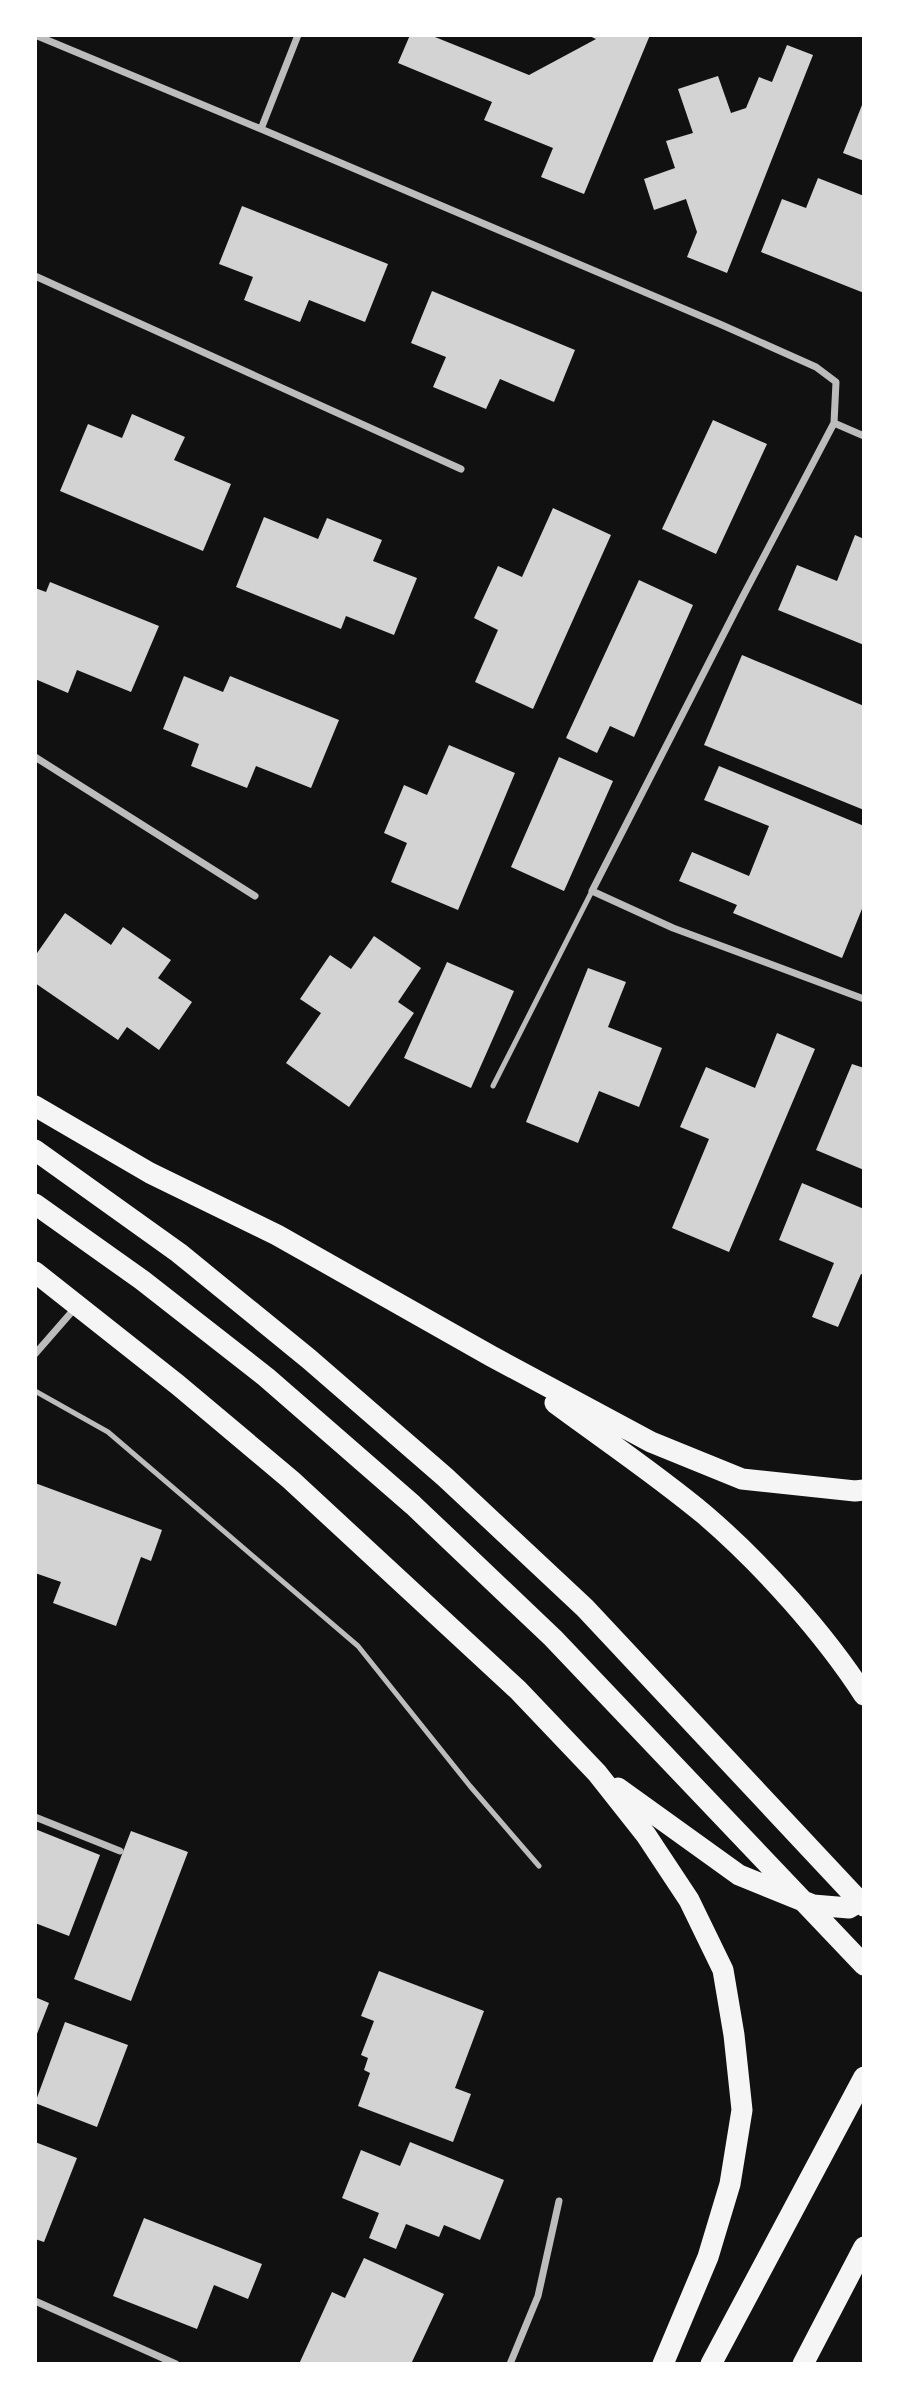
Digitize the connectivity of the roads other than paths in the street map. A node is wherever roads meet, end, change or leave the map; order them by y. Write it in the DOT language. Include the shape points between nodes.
graph roads {
  1 [pos="35,35"];
  2 [pos="298,35"];
  3 [pos="261,129"];
  4 [pos="35,276"];
  5 [pos="834,423"];
  6 [pos="864,436"];
  7 [pos="461,469"];
  8 [pos="35,757"];
  9 [pos="592,891"];
  10 [pos="255,896"];
  11 [pos="864,999"];
  12 [pos="493,1086"];
  13 [pos="35,1106"];
  14 [pos="35,1150"];
  15 [pos="35,1204"];
  16 [pos="35,1272"];
  17 [pos="77,1305"];
  18 [pos="35,1354"];
  19 [pos="491,1356"];
  20 [pos="35,1391"];
  21 [pos="864,1490"];
  22 [pos="864,1695"];
  23 [pos="597,1773"];
  24 [pos="35,1817"];
  25 [pos="120,1851"];
  26 [pos="539,1866"];
  27 [pos="864,1899"];
  28 [pos="864,1906"];
  29 [pos="864,1965"];
  30 [pos="864,2077"];
  31 [pos="559,2201"];
  32 [pos="864,2247"];
  33 [pos="35,2301"];
  34 [pos="176,2364"];
  35 [pos="510,2364"];
  36 [pos="663,2364"];
  37 [pos="711,2364"];
  38 [pos="803,2364"];
  1 -- 3 [label="street"];
  2 -- 3 [label="street"];
  3 -- 5 [label="street" via="816,367 836,382"];
  4 -- 7 [label="street"];
  5 -- 6 [label="street"];
  5 -- 9 [label="street"];
  8 -- 10 [label="street"];
  9 -- 11 [label="street" via="673,928"];
  9 -- 12 [label="lane"];
  13 -- 19 [label="highway"];
  14 -- 28 [label="highway" via="180,1253 445,1477 585,1608"];
  15 -- 29 [label="highway" via="266,1377 413,1505 553,1638"];
  16 -- 17 [label="highway"];
  17 -- 18 [label="street"];
  17 -- 23 [label="highway" via="291,1480 517,1690"];
  19 -- 21 [label="highway" via="651,1442 742,1479"];
  19 -- 22 [label="highway" via="705,1515 769,1577"];
  20 -- 26 [label="lane" via="108,1432 358,1646"];
  23 -- 27 [label="highway" via="739,1875 813,1905 849,1909"];
  23 -- 36 [label="highway" via="689,1900 723,1970 736,2048 742,2110 730,2184 708,2256"];
  24 -- 25 [label="street"];
  30 -- 37 [label="highway"];
  31 -- 35 [label="street" via="538,2296"];
  32 -- 38 [label="highway"];
  33 -- 34 [label="street"];
}
